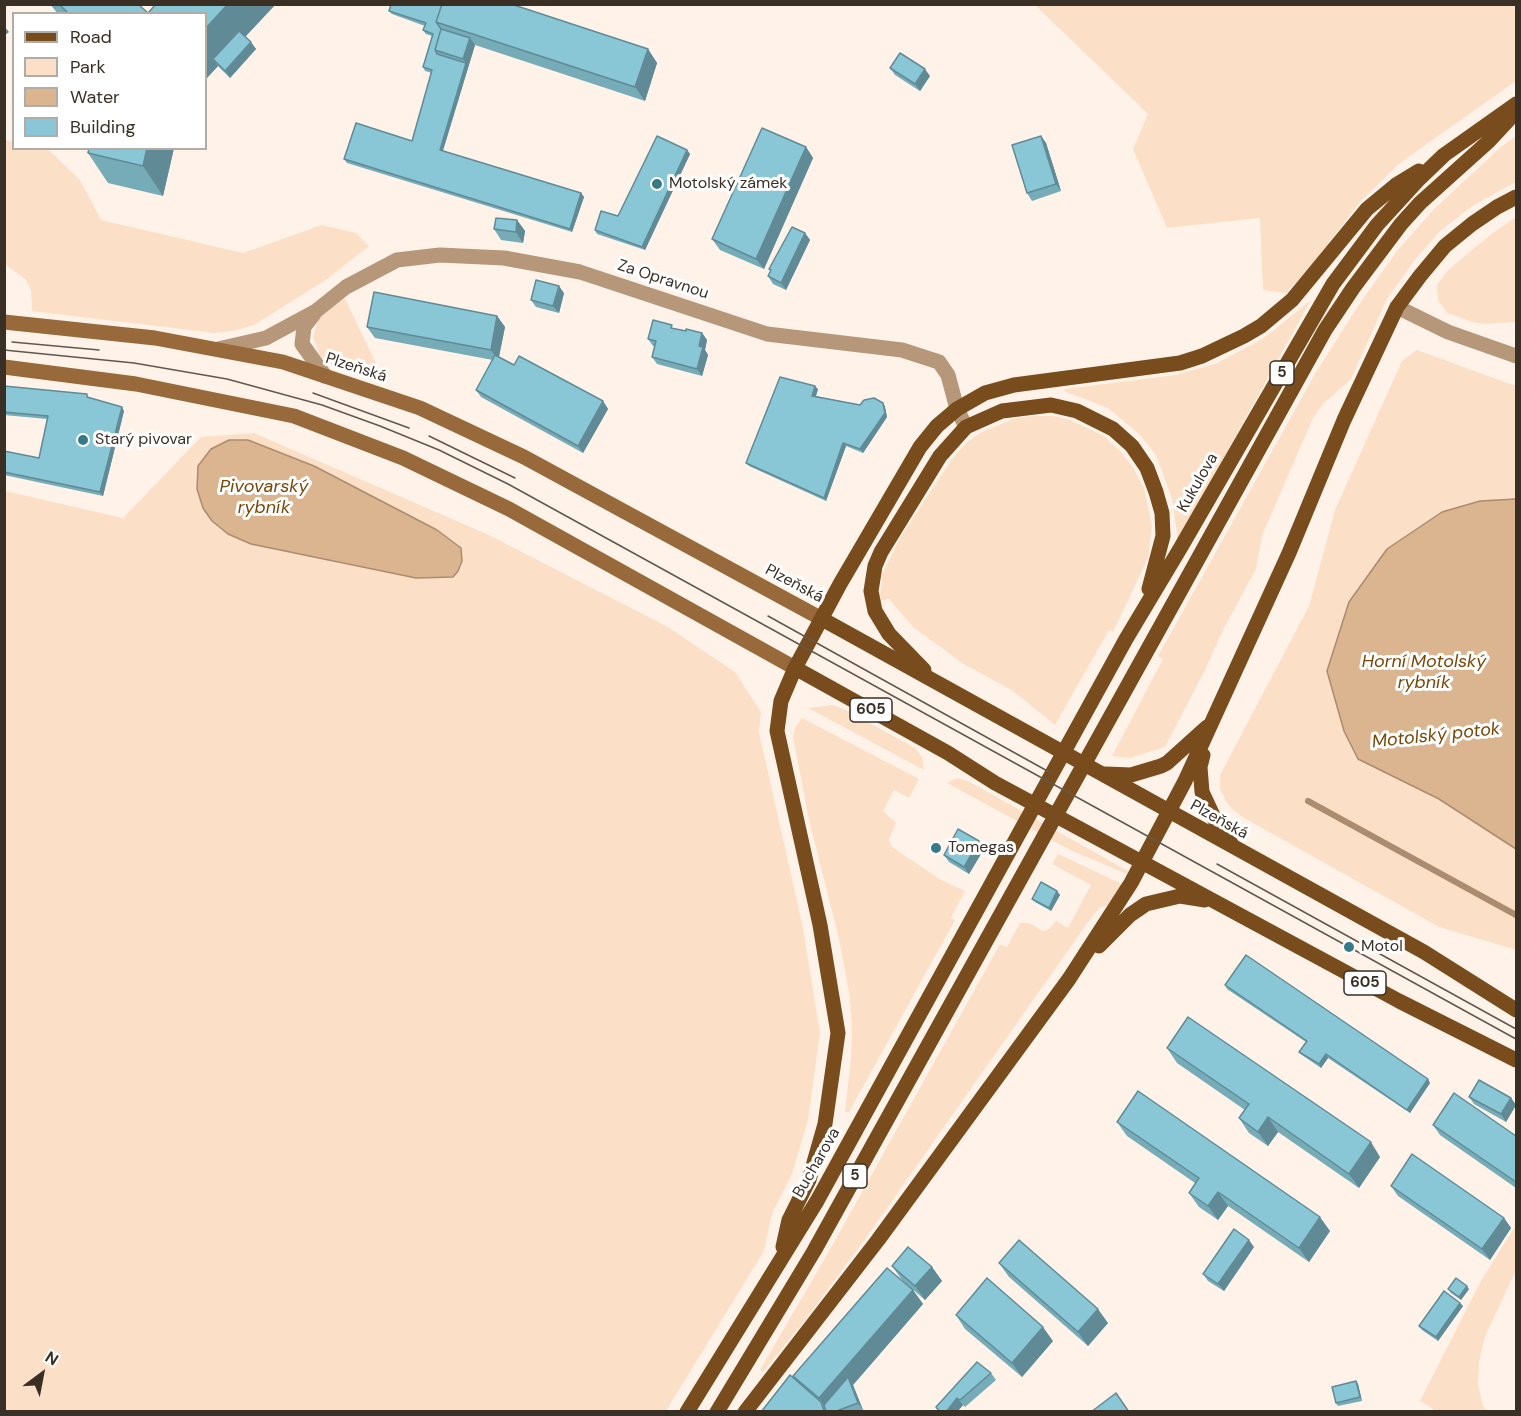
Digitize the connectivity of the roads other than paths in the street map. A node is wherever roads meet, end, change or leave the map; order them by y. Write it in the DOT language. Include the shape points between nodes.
graph roads {
  1 [pos="1516,104"];
  2 [pos="1516,111"];
  3 [pos="1516,123"];
  4 [pos="1490,141"];
  5 [pos="1444,155"];
  6 [pos="1516,197"];
  7 [pos="1397,307"];
  8 [pos="316,311"];
  9 [pos="4,322"];
  10 [pos="218,349"];
  11 [pos="1516,356"];
  12 [pos="4,367"];
  13 [pos="325,376"];
  14 [pos="957,409"];
  15 [pos="966,427"];
  16 [pos="1144,608"];
  17 [pos="822,619"];
  18 [pos="795,668"];
  19 [pos="939,685"];
  20 [pos="1211,723"];
  21 [pos="1089,768"];
  22 [pos="1169,812"];
  23 [pos="1235,849"];
  24 [pos="1142,862"];
  25 [pos="1216,902"];
  26 [pos="969,927"];
  27 [pos="1069,978"];
  28 [pos="1516,1010"];
  29 [pos="1516,1060"];
  30 [pos="781,1257"];
  31 [pos="687,1412"];
  32 [pos="717,1412"];
  33 [pos="745,1412"];
  1 -- 5 [label="main road, Kukulova / 5"];
  2 -- 4 [label="main road, 5"];
  3 -- 4 [label="main road"];
  4 -- 32 [label="main road, 5" via="1413,210 1325,330 814,1251"];
  5 -- 14 [label="main road" via="1367,209 1292,300 1261,326 1224,347 1180,363 1014,385 985,393"];
  5 -- 16 [label="main road, Kukulova / 5" via="1392,207 1333,284"];
  6 -- 7 [label="main road" via="1445,246"];
  7 -- 11 [label="street" via="1448,332"];
  7 -- 20 [label="main road"];
  8 -- 10 [label="street" via="266,339"];
  8 -- 13 [label="street" via="304,327 302,344"];
  8 -- 14 [label="street, Za Opravnou" via="346,286 397,260 440,255 504,258 580,272 767,334 902,350 939,362 948,375"];
  9 -- 10 [label="main road, Plzeňská" via="155,338"];
  10 -- 13 [label="main road, Plzeňská" via="283,362"];
  12 -- 18 [label="main road, 605" via="136,384 294,416 404,458 509,509"];
  13 -- 17 [label="main road, Plzeňská" via="420,408 524,457"];
  14 -- 15 [label="street, Za Opravnou"];
  14 -- 17 [label="main road" via="920,447"];
  15 -- 16 [label="main road" via="1002,411 1051,405 1098,420 1132,446 1147,468 1156,492 1163,536"];
  15 -- 19 [label="main road" via="940,456 893,533 875,566 872,582 872,600 883,626"];
  16 -- 26 [label="main road, Kukulova / 5"];
  17 -- 18 [label="main road"];
  17 -- 19 [label="main road, Plzeňská"];
  18 -- 24 [label="main road, 605"];
  18 -- 30 [label="main road" via="781,701 777,731 820,925 838,1033 825,1124 809,1180 789,1220"];
  19 -- 21 [label="main road, Plzeňská"];
  20 -- 21 [label="main road" via="1167,763 1152,770 1120,776"];
  20 -- 22 [label="main road"];
  20 -- 23 [label="main road" via="1200,781 1206,802"];
  21 -- 22 [label="main road, Plzeňská"];
  22 -- 23 [label="main road, Plzeňská"];
  22 -- 24 [label="main road"];
  23 -- 28 [label="main road, Plzeňská" via="1424,952"];
  24 -- 25 [label="main road, 605"];
  24 -- 27 [label="main road"];
  25 -- 27 [label="main road" via="1180,896 1146,904 1118,925"];
  25 -- 29 [label="main road, 605"];
  26 -- 30 [label="main road, Bucharova / 5" via="817,1201"];
  27 -- 33 [label="main road" via="878,1240"];
  30 -- 31 [label="main road, Bucharova / 5"];
}
